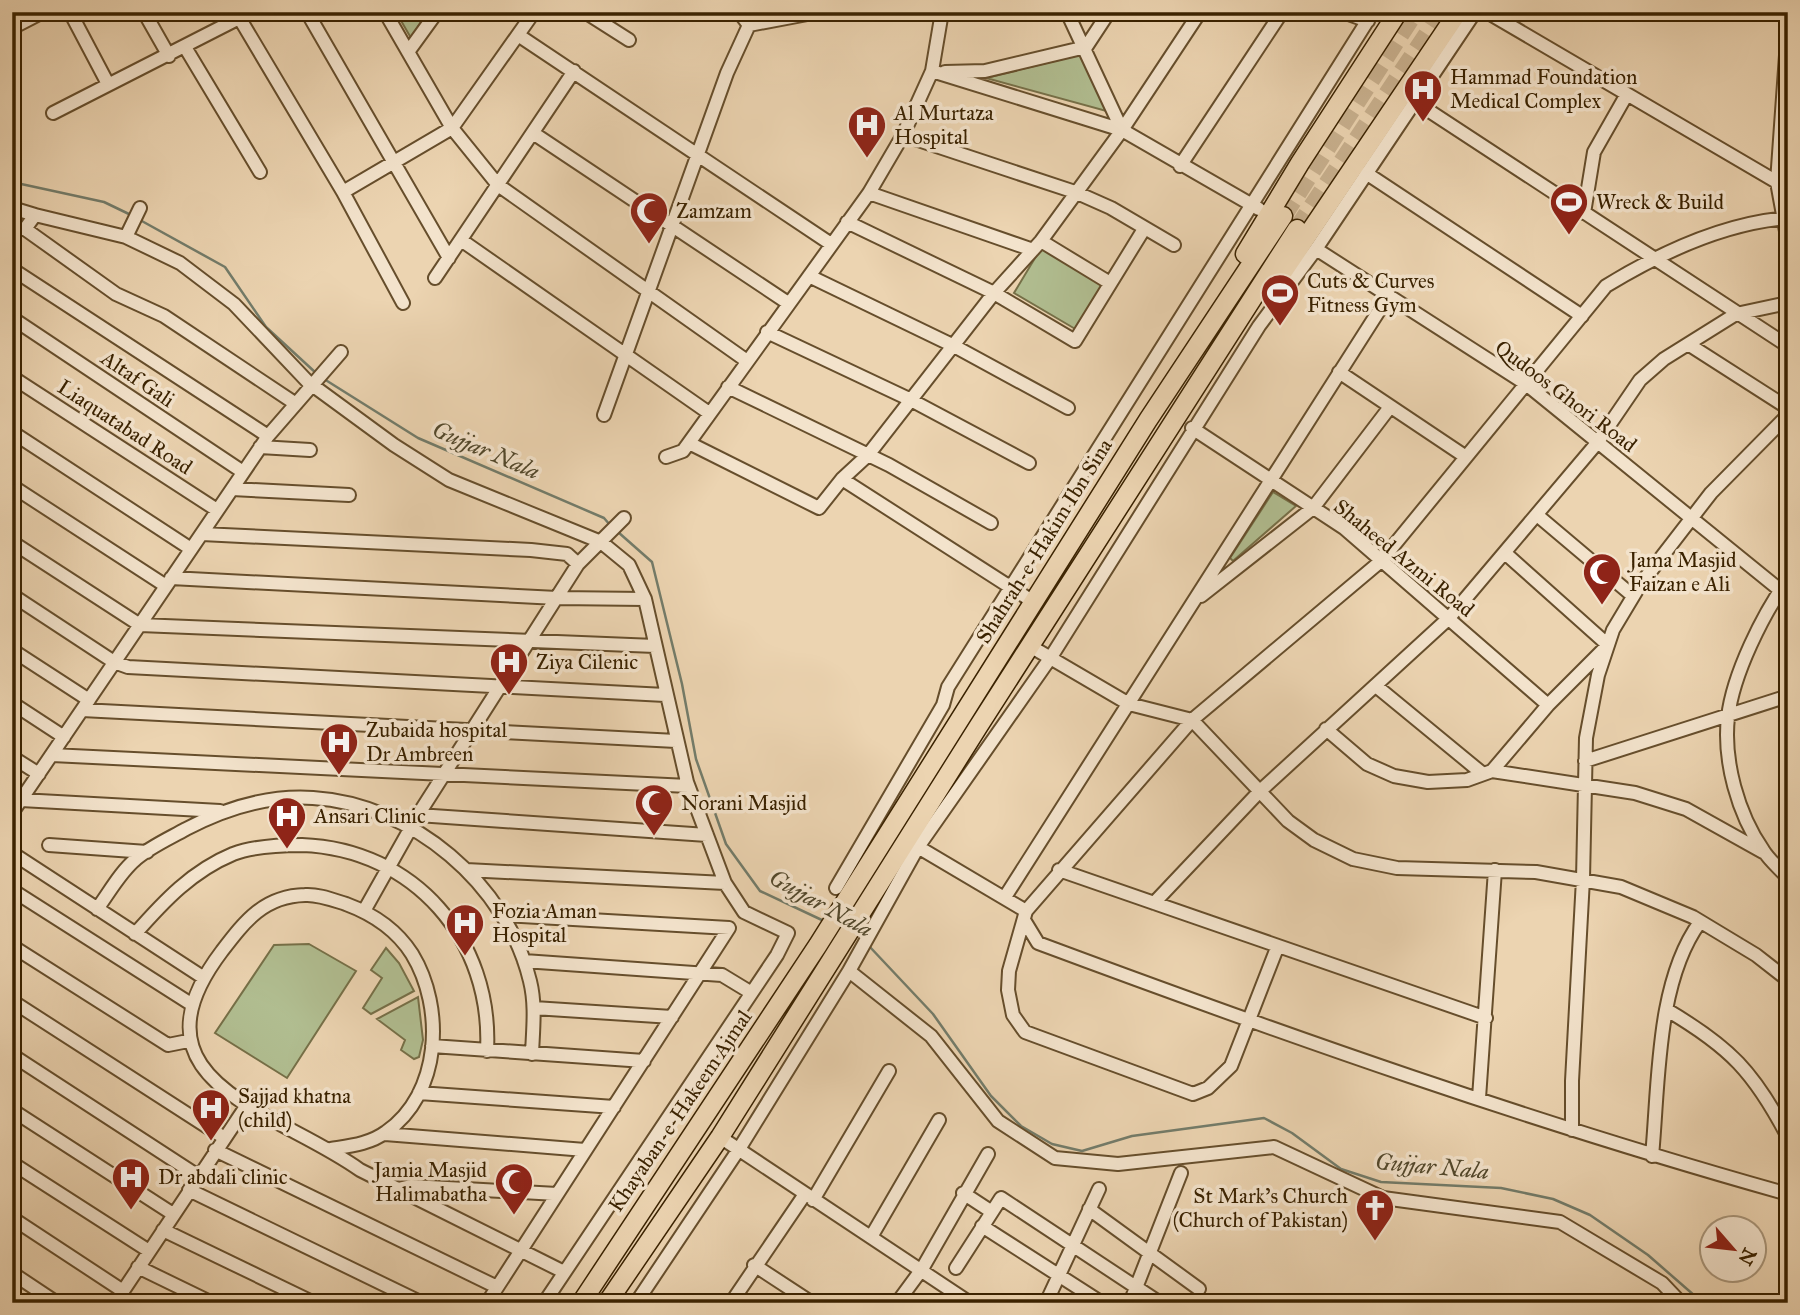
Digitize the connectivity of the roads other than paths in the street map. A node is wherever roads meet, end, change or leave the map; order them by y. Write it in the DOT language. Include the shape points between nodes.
graph roads {
  1 [pos="43,12"];
  2 [pos="70,12"];
  3 [pos="144,12"];
  4 [pos="307,12"];
  5 [pos="385,12"];
  6 [pos="437,12"];
  7 [pos="534,12"];
  8 [pos="585,12"];
  9 [pos="739,12"];
  10 [pos="818,12"];
  11 [pos="942,12"];
  12 [pos="1067,12"];
  13 [pos="1109,12"];
  14 [pos="1200,12"];
  15 [pos="1282,12"];
  16 [pos="1343,12"];
  17 [pos="1398,12"];
  18 [pos="1458,12"];
  19 [pos="1475,12"];
  20 [pos="1487,12"];
  21 [pos="1370,16"];
  22 [pos="236,17"];
  23 [pos="749,25"];
  24 [pos="1788,27"];
  25 [pos="12,28"];
  26 [pos="518,35"];
  27 [pos="629,40"];
  28 [pos="186,47"];
  29 [pos="1086,47"];
  30 [pos="408,52"];
  31 [pos="169,55"];
  32 [pos="575,71"];
  33 [pos="932,71"];
  34 [pos="1785,73"];
  35 [pos="108,84"];
  36 [pos="1626,94"];
  37 [pos="1414,101"];
  38 [pos="53,113"];
  39 [pos="452,128"];
  40 [pos="1122,130"];
  41 [pos="533,133"];
  42 [pos="903,135"];
  43 [pos="698,152"];
  44 [pos="393,164"];
  45 [pos="1180,166"];
  46 [pos="260,172"];
  47 [pos="1366,173"];
  48 [pos="1777,182"];
  49 [pos="498,185"];
  50 [pos="343,192"];
  51 [pos="1075,192"];
  52 [pos="869,193"];
  53 [pos="1337,204"];
  54 [pos="12,208"];
  55 [pos="139,208"];
  56 [pos="1268,212"];
  57 [pos="1584,213"];
  58 [pos="35,215"];
  59 [pos="1786,218"];
  60 [pos="847,222"];
  61 [pos="671,226"];
  62 [pos="19,229"];
  63 [pos="1144,229"];
  64 [pos="1297,229"];
  65 [pos="126,237"];
  66 [pos="461,240"];
  67 [pos="1788,242"];
  68 [pos="831,244"];
  69 [pos="1174,245"];
  70 [pos="1037,246"];
  71 [pos="1316,249"];
  72 [pos="1652,257"];
  73 [pos="449,258"];
  74 [pos="12,269"];
  75 [pos="809,276"];
  76 [pos="435,278"];
  77 [pos="1110,284"];
  78 [pos="649,290"];
  79 [pos="994,293"];
  80 [pos="1389,295"];
  81 [pos="403,303"];
  82 [pos="788,303"];
  83 [pos="1788,303"];
  84 [pos="1737,314"];
  85 [pos="1582,316"];
  86 [pos="12,318"];
  87 [pos="767,332"];
  88 [pos="1688,344"];
  89 [pos="954,346"];
  90 [pos="1788,346"];
  91 [pos="341,352"];
  92 [pos="626,355"];
  93 [pos="747,361"];
  94 [pos="1339,372"];
  95 [pos="12,376"];
  96 [pos="1205,376"];
  97 [pos="1525,384"];
  98 [pos="315,385"];
  99 [pos="729,387"];
  100 [pos="909,399"];
  101 [pos="296,404"];
  102 [pos="1391,407"];
  103 [pos="1068,408"];
  104 [pos="1788,408"];
  105 [pos="709,413"];
  106 [pos="604,415"];
  107 [pos="1788,415"];
  108 [pos="1192,428"];
  109 [pos="12,432"];
  110 [pos="264,441"];
  111 [pos="689,443"];
  112 [pos="1597,443"];
  113 [pos="310,450"];
  114 [pos="868,455"];
  115 [pos="666,457"];
  116 [pos="1466,457"];
  117 [pos="1029,463"];
  118 [pos="243,472"];
  119 [pos="842,480"];
  120 [pos="1269,481"];
  121 [pos="12,486"];
  122 [pos="232,489"];
  123 [pos="349,495"];
  124 [pos="1312,508"];
  125 [pos="218,510"];
  126 [pos="1537,515"];
  127 [pos="624,518"];
  128 [pos="1692,518"];
  129 [pos="991,523"];
  130 [pos="202,534"];
  131 [pos="604,539"];
  132 [pos="12,542"];
  133 [pos="191,549"];
  134 [pos="1505,553"];
  135 [pos="1381,561"];
  136 [pos="578,564"];
  137 [pos="169,582"];
  138 [pos="1784,584"];
  139 [pos="1011,586"];
  140 [pos="12,595"];
  141 [pos="1633,596"];
  142 [pos="557,598"];
  143 [pos="645,599"];
  144 [pos="1032,601"];
  145 [pos="1194,601"];
  146 [pos="1449,618"];
  147 [pos="140,625"];
  148 [pos="530,641"];
  149 [pos="1608,645"];
  150 [pos="655,646"];
  151 [pos="1030,646"];
  152 [pos="12,650"];
  153 [pos="1051,657"];
  154 [pos="114,662"];
  155 [pos="503,685"];
  156 [pos="1376,686"];
  157 [pos="665,695"];
  158 [pos="1788,696"];
  159 [pos="12,703"];
  160 [pos="1129,704"];
  161 [pos="86,705"];
  162 [pos="1548,705"];
  163 [pos="1728,717"];
  164 [pos="1192,720"];
  165 [pos="1326,729"];
  166 [pos="474,732"];
  167 [pos="64,737"];
  168 [pos="676,741"];
  169 [pos="51,755"];
  170 [pos="12,757"];
  171 [pos="1585,761"];
  172 [pos="446,772"];
  173 [pos="1488,772"];
  174 [pos="39,774"];
  175 [pos="688,786"];
  176 [pos="1584,786"];
  177 [pos="1259,792"];
  178 [pos="21,800"];
  179 [pos="227,811"];
  180 [pos="12,813"];
  181 [pos="418,815"];
  182 [pos="410,829"];
  183 [pos="706,835"];
  184 [pos="49,845"];
  185 [pos="918,847"];
  186 [pos="147,852"];
  187 [pos="1763,852"];
  188 [pos="12,853"];
  189 [pos="387,866"];
  190 [pos="466,870"];
  191 [pos="1059,870"];
  192 [pos="1495,870"];
  193 [pos="1788,878"];
  194 [pos="1583,879"];
  195 [pos="725,883"];
  196 [pos="12,890"];
  197 [pos="842,891"];
  198 [pos="1005,897"];
  199 [pos="1154,902"];
  200 [pos="97,909"];
  201 [pos="364,911"];
  202 [pos="502,915"];
  203 [pos="1025,915"];
  204 [pos="1700,922"];
  205 [pos="135,934"];
  206 [pos="818,945"];
  207 [pos="12,946"];
  208 [pos="1277,947"];
  209 [pos="830,960"];
  210 [pos="524,961"];
  211 [pos="849,971"];
  212 [pos="701,972"];
  213 [pos="204,978"];
  214 [pos="1788,980"];
  215 [pos="750,992"];
  216 [pos="12,1000"];
  217 [pos="191,1004"];
  218 [pos="534,1008"];
  219 [pos="1667,1010"];
  220 [pos="672,1017"];
  221 [pos="1486,1018"];
  222 [pos="1249,1020"];
  223 [pos="188,1041"];
  224 [pos="432,1046"];
  225 [pos="487,1051"];
  226 [pos="532,1054"];
  227 [pos="12,1055"];
  228 [pos="644,1061"];
  229 [pos="888,1071"];
  230 [pos="419,1093"];
  231 [pos="1479,1098"];
  232 [pos="247,1105"];
  233 [pos="614,1107"];
  234 [pos="12,1110"];
  235 [pos="939,1120"];
  236 [pos="1572,1130"];
  237 [pos="384,1134"];
  238 [pos="223,1137"];
  239 [pos="720,1137"];
  240 [pos="1788,1137"];
  241 [pos="331,1149"];
  242 [pos="739,1149"];
  243 [pos="215,1150"];
  244 [pos="585,1150"];
  245 [pos="988,1154"];
  246 [pos="1652,1156"];
  247 [pos="12,1163"];
  248 [pos="1181,1173"];
  249 [pos="198,1176"];
  250 [pos="398,1189"];
  251 [pos="1099,1189"];
  252 [pos="189,1190"];
  253 [pos="963,1193"];
  254 [pos="557,1194"];
  255 [pos="1788,1195"];
  256 [pos="809,1197"];
  257 [pos="1089,1209"];
  258 [pos="992,1212"];
  259 [pos="173,1214"];
  260 [pos="12,1218"];
  261 [pos="982,1226"];
  262 [pos="163,1230"];
  263 [pos="872,1237"];
  264 [pos="1072,1245"];
  265 [pos="521,1249"];
  266 [pos="149,1251"];
  267 [pos="1150,1253"];
  268 [pos="754,1265"];
  269 [pos="138,1267"];
  270 [pos="956,1268"];
  271 [pos="922,1269"];
  272 [pos="564,1272"];
  273 [pos="12,1273"];
  274 [pos="1057,1274"];
  275 [pos="497,1287"];
  276 [pos="1136,1287"];
  277 [pos="1199,1289"];
  278 [pos="123,1291"];
  279 [pos="57,1303"];
  280 [pos="115,1303"];
  281 [pos="212,1303"];
  282 [pos="314,1303"];
  283 [pos="422,1303"];
  284 [pos="486,1303"];
  285 [pos="544,1303"];
  286 [pos="581,1303"];
  287 [pos="607,1303"];
  288 [pos="636,1303"];
  289 [pos="731,1303"];
  290 [pos="811,1303"];
  291 [pos="897,1303"];
  292 [pos="971,1303"];
  293 [pos="1046,1303"];
  294 [pos="1102,1303"];
  295 [pos="1130,1303"];
  296 [pos="1160,1303"];
  297 [pos="1681,1303"];
  1 -- 25 [label="street"];
  2 -- 35 [label="street"];
  3 -- 31 [label="street"];
  4 -- 44 [label="street"];
  5 -- 30 [label="street"];
  6 -- 30 [label="street"];
  7 -- 26 [label="street"];
  8 -- 27 [label="street"];
  9 -- 23 [label="street"];
  10 -- 23 [label="street"];
  11 -- 33 [label="street"];
  12 -- 29 [label="street"];
  13 -- 29 [label="street"];
  14 -- 40 [label="street"];
  15 -- 45 [label="street"];
  16 -- 21 [label="street"];
  17 -- 56 [label="highway, Shahrah-e-Hakim Ibn Sina"];
  18 -- 53 [label="highway"];
  19 -- 37 [label="street"];
  20 -- 36 [label="street"];
  21 -- 56 [label="street"];
  22 -- 28 [label="street"];
  22 -- 50 [label="street"];
  23 -- 43 [label="street"];
  24 -- 34 [label="street"];
  26 -- 32 [label="street"];
  26 -- 39 [label="street"];
  28 -- 31 [label="street"];
  28 -- 46 [label="street"];
  29 -- 33 [label="street" via="985,71"];
  29 -- 40 [label="street"];
  30 -- 39 [label="street"];
  31 -- 35 [label="street"];
  32 -- 41 [label="street"];
  32 -- 43 [label="street"];
  33 -- 40 [label="street"];
  33 -- 42 [label="street"];
  34 -- 48 [label="street"];
  35 -- 38 [label="street"];
  36 -- 48 [label="street"];
  36 -- 57 [label="street" via="1594,152"];
  37 -- 47 [label="street"];
  37 -- 57 [label="street"];
  39 -- 44 [label="street"];
  39 -- 49 [label="street"];
  40 -- 45 [label="street"];
  40 -- 51 [label="street"];
  41 -- 49 [label="street"];
  41 -- 61 [label="street"];
  42 -- 51 [label="street"];
  42 -- 52 [label="street"];
  43 -- 61 [label="street"];
  43 -- 68 [label="street"];
  44 -- 50 [label="street"];
  44 -- 73 [label="street"];
  45 -- 56 [label="street"];
  47 -- 53 [label="street"];
  47 -- 85 [label="street"];
  48 -- 59 [label="street"];
  49 -- 66 [label="street"];
  49 -- 78 [label="street"];
  50 -- 81 [label="street"];
  51 -- 63 [label="street"];
  51 -- 70 [label="street"];
  52 -- 60 [label="street"];
  52 -- 70 [label="street"];
  53 -- 71 [label="street"];
  53 -- 96 [label="highway"];
  54 -- 58 [label="street"];
  55 -- 65 [label="street"];
  56 -- 139 [label="street"];
  56 -- 144 [label="highway, Shahrah-e-Hakim Ibn Sina" via="1187,358"];
  57 -- 72 [label="street"];
  58 -- 62 [label="street"];
  58 -- 65 [label="street"];
  59 -- 67 [label="street"];
  59 -- 72 [label="street"];
  60 -- 68 [label="street"];
  60 -- 79 [label="street"];
  61 -- 78 [label="street"];
  61 -- 82 [label="street"];
  62 -- 101 [label="street" via="116,294 164,316"];
  63 -- 69 [label="street"];
  63 -- 77 [label="street"];
  64 -- 96 [label="highway, Shahrah-e-Hakim Ibn Sina"];
  65 -- 98 [label="street" via="180,263 234,304"];
  66 -- 73 [label="street"];
  66 -- 92 [label="street"];
  68 -- 75 [label="street"];
  70 -- 77 [label="street"];
  70 -- 79 [label="street"];
  71 -- 80 [label="street, Qudoos Ghori Road"];
  71 -- 108 [label="street"];
  72 -- 84 [label="street"];
  72 -- 85 [label="street" via="1606,286"];
  73 -- 76 [label="street"];
  74 -- 110 [label="street"];
  75 -- 82 [label="street"];
  75 -- 89 [label="street"];
  77 -- 79 [label="street" via="1074,341"];
  78 -- 92 [label="street"];
  78 -- 93 [label="street"];
  79 -- 89 [label="street"];
  80 -- 94 [label="street"];
  80 -- 97 [label="street, Qudoos Ghori Road"];
  82 -- 87 [label="street"];
  83 -- 84 [label="street"];
  84 -- 88 [label="street"];
  84 -- 90 [label="street"];
  85 -- 97 [label="street"];
  86 -- 118 [label="street, Altaf Gali"];
  87 -- 93 [label="street"];
  87 -- 100 [label="street"];
  88 -- 104 [label="street"];
  88 -- 112 [label="street" via="1640,380"];
  89 -- 100 [label="street"];
  89 -- 103 [label="street"];
  91 -- 98 [label="street"];
  92 -- 105 [label="street"];
  92 -- 106 [label="street"];
  93 -- 99 [label="street"];
  94 -- 102 [label="street"];
  94 -- 120 [label="street"];
  95 -- 125 [label="street, Liaquatabad Road"];
  96 -- 151 [label="highway, Shahrah-e-Hakim Ibn Sina"];
  97 -- 112 [label="street, Qudoos Ghori Road"];
  97 -- 116 [label="street"];
  98 -- 101 [label="street"];
  98 -- 131 [label="street" via="427,468 484,496"];
  99 -- 105 [label="street"];
  99 -- 114 [label="street"];
  100 -- 114 [label="street"];
  100 -- 117 [label="street"];
  101 -- 110 [label="street"];
  102 -- 116 [label="street"];
  102 -- 124 [label="street"];
  105 -- 111 [label="street"];
  107 -- 128 [label="street"];
  108 -- 120 [label="street, Shaheed Azmi Road"];
  108 -- 153 [label="street"];
  109 -- 133 [label="street"];
  110 -- 113 [label="street"];
  110 -- 118 [label="street"];
  111 -- 115 [label="street" via="683,451"];
  111 -- 119 [label="street" via="819,508"];
  112 -- 126 [label="street"];
  112 -- 128 [label="street, Qudoos Ghori Road"];
  114 -- 119 [label="street"];
  114 -- 129 [label="street"];
  116 -- 135 [label="street"];
  118 -- 122 [label="street"];
  119 -- 139 [label="street"];
  120 -- 124 [label="street, Shaheed Azmi Road"];
  120 -- 145 [label="street"];
  121 -- 137 [label="street"];
  122 -- 123 [label="street"];
  122 -- 125 [label="street"];
  124 -- 135 [label="street, Shaheed Azmi Road" via="1344,528"];
  124 -- 145 [label="street"];
  125 -- 130 [label="street"];
  126 -- 134 [label="street"];
  126 -- 141 [label="street"];
  127 -- 131 [label="street"];
  128 -- 138 [label="street, Qudoos Ghori Road"];
  128 -- 141 [label="street"];
  130 -- 133 [label="street"];
  130 -- 136 [label="street" via="531,550 567,554"];
  131 -- 136 [label="street"];
  131 -- 143 [label="street" via="629,565"];
  132 -- 147 [label="street"];
  133 -- 137 [label="street"];
  134 -- 146 [label="street"];
  134 -- 149 [label="street"];
  135 -- 146 [label="street, Shaheed Azmi Road"];
  135 -- 164 [label="street"];
  136 -- 142 [label="street"];
  137 -- 142 [label="street"];
  137 -- 147 [label="street"];
  138 -- 163 [label="street, Qudoos Ghori Road" via="1745,659"];
  139 -- 144 [label="street"];
  139 -- 197 [label="street" via="948,687 943,705"];
  140 -- 154 [label="street"];
  141 -- 149 [label="street"];
  142 -- 143 [label="street"];
  142 -- 148 [label="street"];
  143 -- 150 [label="street"];
  144 -- 197 [label="highway, Shahrah-e-Hakim Ibn Sina"];
  145 -- 160 [label="street"];
  146 -- 156 [label="street"];
  146 -- 162 [label="street, Shaheed Azmi Road"];
  147 -- 148 [label="street"];
  147 -- 154 [label="street"];
  148 -- 150 [label="street"];
  148 -- 155 [label="street"];
  149 -- 162 [label="street"];
  149 -- 171 [label="street" via="1598,674"];
  150 -- 157 [label="street"];
  151 -- 153 [label="street"];
  151 -- 209 [label="highway, Shahrah-e-Hakim Ibn Sina"];
  152 -- 161 [label="street"];
  153 -- 160 [label="street"];
  153 -- 185 [label="street"];
  154 -- 155 [label="street" via="128,667"];
  154 -- 161 [label="street"];
  155 -- 157 [label="street"];
  155 -- 166 [label="street"];
  156 -- 165 [label="street"];
  156 -- 173 [label="street"];
  157 -- 168 [label="street"];
  158 -- 163 [label="street"];
  159 -- 167 [label="street"];
  160 -- 164 [label="street"];
  160 -- 198 [label="street"];
  161 -- 166 [label="street"];
  161 -- 167 [label="street"];
  162 -- 173 [label="street"];
  163 -- 171 [label="street"];
  163 -- 187 [label="street, Qudoos Ghori Road" via="1730,761 1741,810"];
  164 -- 177 [label="street"];
  164 -- 191 [label="street"];
  165 -- 173 [label="street" via="1367,764 1394,776 1428,782"];
  165 -- 177 [label="street"];
  166 -- 168 [label="street"];
  166 -- 172 [label="street"];
  167 -- 169 [label="street"];
  168 -- 175 [label="street"];
  169 -- 172 [label="street"];
  169 -- 174 [label="street"];
  170 -- 174 [label="street"];
  171 -- 176 [label="street"];
  172 -- 175 [label="street"];
  172 -- 181 [label="street"];
  173 -- 176 [label="street"];
  174 -- 178 [label="street"];
  175 -- 183 [label="street"];
  176 -- 187 [label="street" via="1635,793 1686,809"];
  176 -- 194 [label="street"];
  177 -- 192 [label="street" via="1314,840 1353,859 1397,868"];
  177 -- 199 [label="street"];
  178 -- 179 [label="street"];
  178 -- 180 [label="street"];
  179 -- 182 [label="street" via="280,799 312,798 380,812"];
  179 -- 186 [label="street"];
  181 -- 182 [label="street"];
  181 -- 183 [label="street"];
  182 -- 189 [label="street"];
  182 -- 190 [label="street"];
  183 -- 195 [label="street"];
  184 -- 186 [label="street"];
  185 -- 198 [label="street"];
  185 -- 211 [label="street"];
  186 -- 200 [label="street" via="136,859"];
  187 -- 193 [label="street, Qudoos Ghori Road"];
  188 -- 200 [label="street"];
  189 -- 201 [label="street"];
  189 -- 205 [label="street" via="358,853 319,846 279,845 235,853 195,874 164,900"];
  189 -- 225 [label="street" via="440,909 473,960 485,994"];
  190 -- 195 [label="street"];
  190 -- 202 [label="street"];
  191 -- 199 [label="street"];
  191 -- 203 [label="street"];
  192 -- 194 [label="street"];
  192 -- 221 [label="street"];
  194 -- 204 [label="street" via="1620,887"];
  194 -- 236 [label="street"];
  195 -- 215 [label="street" via="744,912 788,933"];
  196 -- 217 [label="street"];
  197 -- 206 [label="highway, Shahrah-e-Hakim Ibn Sina"];
  198 -- 203 [label="street"];
  199 -- 208 [label="street"];
  200 -- 205 [label="street"];
  201 -- 213 [label="street" via="308,894 279,897 258,908 243,924"];
  201 -- 224 [label="street" via="397,935 423,976 433,1022"];
  202 -- 210 [label="street"];
  202 -- 212 [label="street" via="729,928"];
  203 -- 222 [label="street" via="1038,943"];
  203 -- 222 [label="street" via="1008,990 1013,1015 1025,1032 1193,1094 1208,1088 1231,1066"];
  204 -- 214 [label="street"];
  204 -- 219 [label="street" via="1677,964"];
  205 -- 213 [label="street"];
  206 -- 286 [label="highway, Khayaban-e-Hakeem Ajmal"];
  207 -- 223 [label="street" via="168,1045"];
  208 -- 221 [label="street"];
  208 -- 222 [label="street"];
  209 -- 239 [label="highway, Khayaban-e-Hakeem Ajmal"];
  210 -- 212 [label="street"];
  210 -- 218 [label="street"];
  211 -- 242 [label="street"];
  211 -- 297 [label="street" via="931,1037 998,1121 1055,1158 1118,1164 1274,1147 1383,1198 1560,1223 1662,1283"];
  212 -- 215 [label="street" via="722,975"];
  212 -- 220 [label="street"];
  213 -- 217 [label="street"];
  215 -- 272 [label="street"];
  216 -- 238 [label="street"];
  217 -- 223 [label="street"];
  218 -- 220 [label="street"];
  218 -- 226 [label="street"];
  219 -- 240 [label="street" via="1724,1046 1746,1068"];
  219 -- 246 [label="street"];
  220 -- 228 [label="street"];
  221 -- 231 [label="street"];
  222 -- 231 [label="street"];
  223 -- 232 [label="street" via="207,1074"];
  224 -- 225 [label="street"];
  224 -- 230 [label="street"];
  225 -- 226 [label="street"];
  226 -- 228 [label="street"];
  227 -- 249 [label="street"];
  228 -- 233 [label="street"];
  229 -- 256 [label="street"];
  230 -- 233 [label="street"];
  230 -- 237 [label="street" via="402,1119"];
  231 -- 236 [label="street"];
  232 -- 238 [label="street"];
  232 -- 241 [label="street"];
  233 -- 244 [label="street"];
  234 -- 259 [label="street"];
  235 -- 263 [label="street"];
  236 -- 246 [label="street"];
  237 -- 241 [label="street"];
  237 -- 244 [label="street"];
  238 -- 243 [label="street"];
  239 -- 242 [label="street"];
  239 -- 287 [label="highway, Khayaban-e-Hakeem Ajmal"];
  241 -- 250 [label="street"];
  242 -- 256 [label="street"];
  242 -- 288 [label="street"];
  243 -- 249 [label="street"];
  243 -- 275 [label="street"];
  244 -- 254 [label="street"];
  245 -- 253 [label="street"];
  246 -- 255 [label="street"];
  247 -- 266 [label="street"];
  248 -- 267 [label="street"];
  249 -- 252 [label="street"];
  250 -- 254 [label="street"];
  250 -- 265 [label="street"];
  251 -- 257 [label="street"];
  252 -- 259 [label="street"];
  252 -- 283 [label="street"];
  253 -- 258 [label="street"];
  253 -- 271 [label="street"];
  254 -- 265 [label="street"];
  256 -- 263 [label="street"];
  256 -- 268 [label="street"];
  257 -- 264 [label="street"];
  257 -- 267 [label="street"];
  258 -- 261 [label="street"];
  258 -- 264 [label="street" via="1001,1198"];
  259 -- 262 [label="street"];
  260 -- 278 [label="street"];
  261 -- 270 [label="street"];
  261 -- 274 [label="street"];
  262 -- 266 [label="street"];
  262 -- 282 [label="street"];
  263 -- 271 [label="street"];
  264 -- 274 [label="street"];
  264 -- 276 [label="street"];
  265 -- 272 [label="street"];
  265 -- 275 [label="street"];
  266 -- 269 [label="street"];
  267 -- 276 [label="street"];
  267 -- 277 [label="street"];
  268 -- 289 [label="street"];
  268 -- 290 [label="street"];
  269 -- 278 [label="street"];
  269 -- 281 [label="street"];
  271 -- 291 [label="street"];
  271 -- 292 [label="street"];
  272 -- 285 [label="street"];
  273 -- 279 [label="street"];
  274 -- 293 [label="street"];
  274 -- 294 [label="street"];
  275 -- 284 [label="street"];
  276 -- 295 [label="street"];
  276 -- 296 [label="street"];
  278 -- 280 [label="street"];
}
